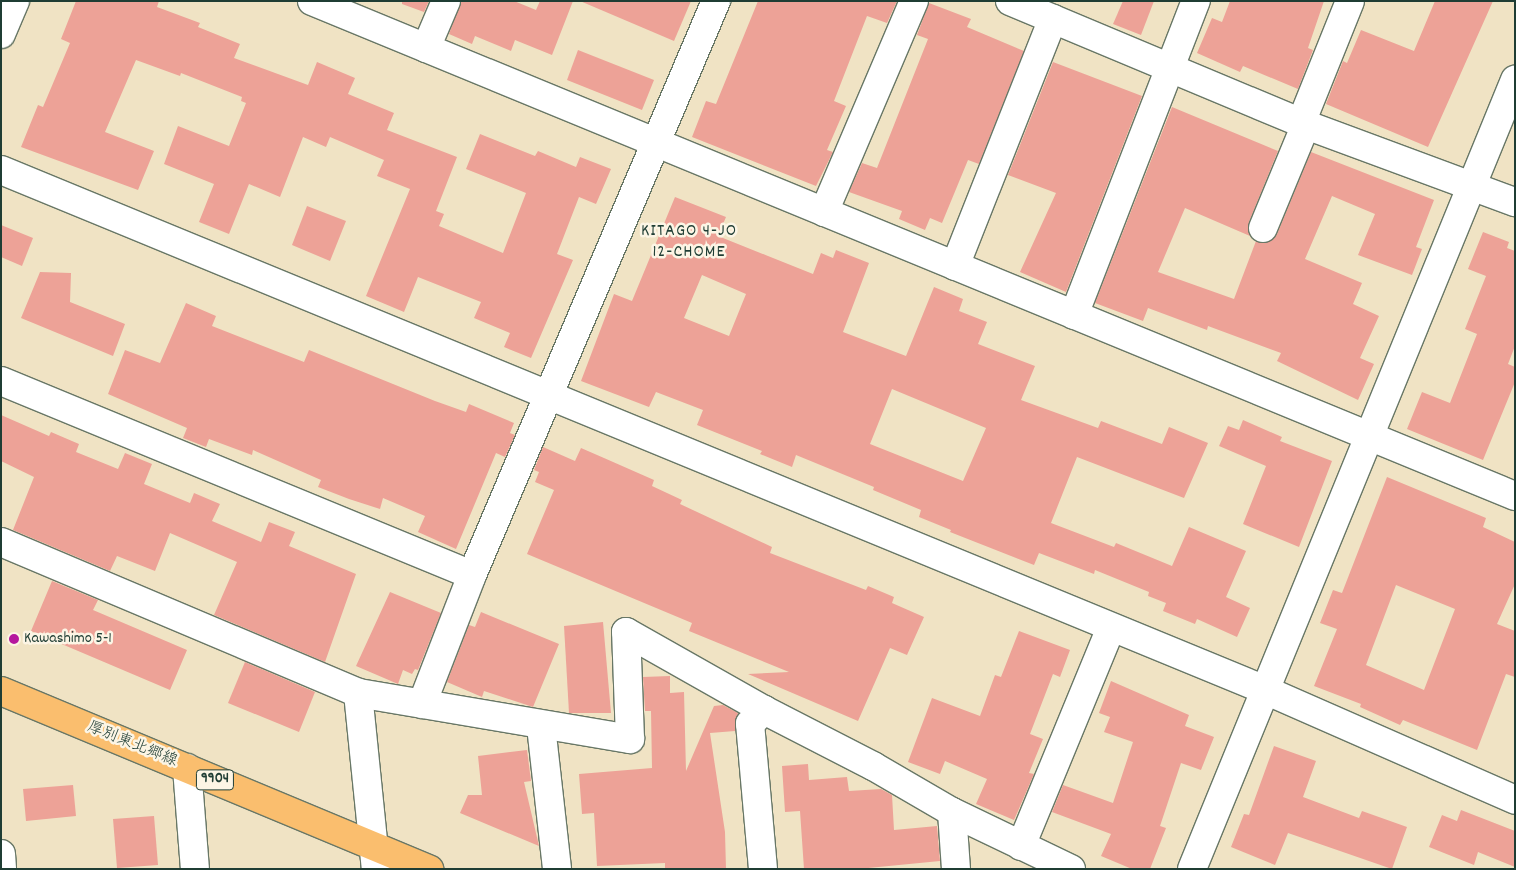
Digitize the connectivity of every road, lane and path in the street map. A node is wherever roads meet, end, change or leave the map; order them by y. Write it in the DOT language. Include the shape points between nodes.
graph roads {
  1 [pos="15,1"];
  2 [pos="312,1"];
  3 [pos="446,1"];
  4 [pos="716,1"];
  5 [pos="914,1"];
  6 [pos="1010,1"];
  7 [pos="1196,1"];
  8 [pos="1350,1"];
  9 [pos="1053,19"];
  10 [pos="1,34"];
  11 [pos="426,48"];
  12 [pos="1168,67"];
  13 [pos="1515,80"];
  14 [pos="1304,123"];
  15 [pos="657,144"];
  16 [pos="1,170"];
  17 [pos="1472,184"];
  18 [pos="1515,202"];
  19 [pos="824,212"];
  20 [pos="1263,228"];
  21 [pos="955,266"];
  22 [pos="1074,315"];
  23 [pos="1,381"];
  24 [pos="548,396"];
  25 [pos="1369,435"];
  26 [pos="1515,496"];
  27 [pos="1,542"];
  28 [pos="472,574"];
  29 [pos="1111,628"];
  30 [pos="1265,690"];
  31 [pos="1,691"];
  32 [pos="358,693"];
  33 [pos="422,704"];
  34 [pos="764,710"];
  35 [pos="541,726"];
  36 [pos="187,768"];
  37 [pos="1515,800"];
  38 [pos="952,812"];
  39 [pos="1021,846"];
  40 [pos="1,854"];
  41 [pos="376,858"];
  42 [pos="2,869"];
  43 [pos="195,869"];
  44 [pos="429,869"];
  45 [pos="557,869"];
  46 [pos="763,869"];
  47 [pos="956,869"];
  48 [pos="1071,869"];
  49 [pos="1192,869"];
  1 -- 10 [label="street"];
  2 -- 11 [label="street"];
  3 -- 11 [label="street"];
  4 -- 15 [label="street"];
  5 -- 19 [label="street"];
  6 -- 9 [label="street"];
  7 -- 12 [label="street"];
  8 -- 14 [label="street"];
  9 -- 12 [label="street"];
  9 -- 21 [label="street"];
  11 -- 15 [label="street"];
  12 -- 14 [label="street"];
  12 -- 22 [label="street"];
  13 -- 17 [label="street"];
  14 -- 17 [label="street"];
  14 -- 20 [label="street"];
  15 -- 19 [label="street"];
  15 -- 24 [label="street"];
  16 -- 24 [label="street"];
  17 -- 18 [label="street"];
  17 -- 25 [label="street"];
  19 -- 21 [label="street"];
  21 -- 22 [label="street"];
  22 -- 25 [label="street"];
  23 -- 28 [label="street"];
  24 -- 28 [label="street"];
  24 -- 29 [label="street"];
  25 -- 26 [label="street"];
  25 -- 30 [label="street"];
  27 -- 32 [label="street"];
  28 -- 33 [label="street"];
  29 -- 30 [label="street"];
  29 -- 39 [label="street"];
  30 -- 37 [label="street"];
  30 -- 49 [label="street"];
  31 -- 36 [label="main road, 厚別東北郷線 / 9904"];
  32 -- 33 [label="street"];
  32 -- 41 [label="street"];
  33 -- 35 [label="street"];
  34 -- 35 [label="street" via="626,632 630,739"];
  34 -- 38 [label="street" via="873,766"];
  34 -- 46 [label="street" via="750,724"];
  35 -- 45 [label="street"];
  36 -- 41 [label="main road, 厚別東北郷線 / 9904"];
  36 -- 43 [label="street"];
  38 -- 39 [label="street"];
  38 -- 47 [label="street"];
  39 -- 48 [label="street"];
  40 -- 42 [label="street"];
  41 -- 44 [label="main road, 厚別東北郷線 / 9904"];
}
